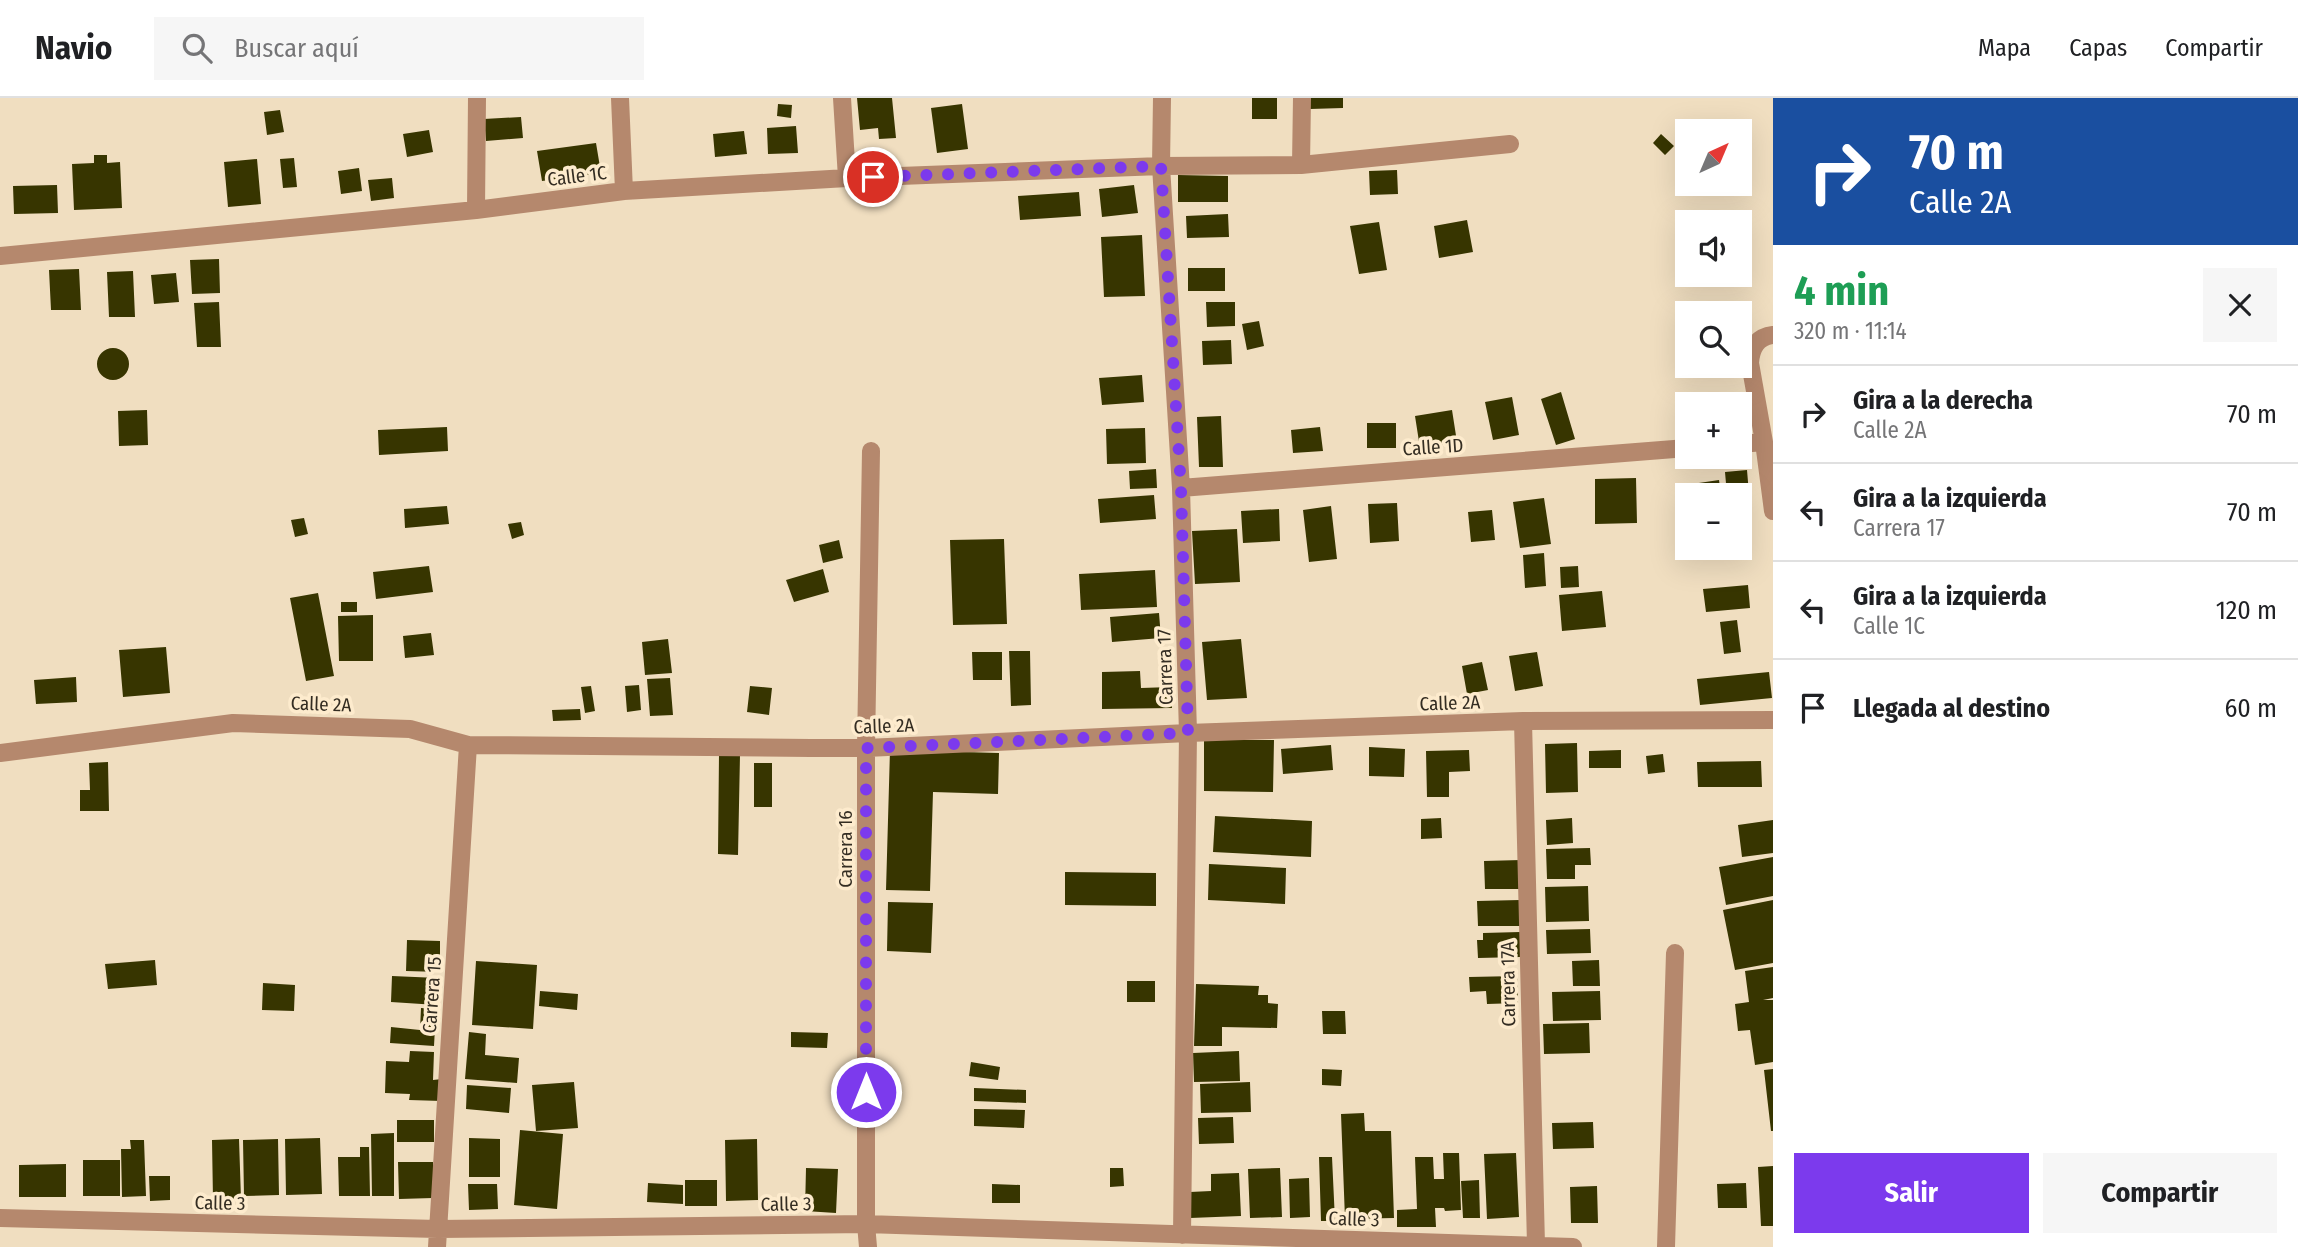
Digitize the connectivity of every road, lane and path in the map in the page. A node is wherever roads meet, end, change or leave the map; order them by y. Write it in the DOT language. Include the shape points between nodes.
graph roads {
  1 [pos="477,98"];
  2 [pos="620,98"];
  3 [pos="842,98"];
  4 [pos="1162,98"];
  5 [pos="1303,98"];
  6 [pos="1510,144"];
  7 [pos="1301,165"];
  8 [pos="1161,166"];
  9 [pos="847,178"];
  10 [pos="624,191"];
  11 [pos="476,210"];
  12 [pos="0,256"];
  13 [pos="1773,335"];
  14 [pos="1765,442"];
  15 [pos="1752,443"];
  16 [pos="1675,449"];
  17 [pos="871,451"];
  18 [pos="1181,488"];
  19 [pos="1773,511"];
  20 [pos="1773,720"];
  21 [pos="1523,721"];
  22 [pos="1188,733"];
  23 [pos="468,745"];
  24 [pos="866,748"];
  25 [pos="0,753"];
  26 [pos="1675,953"];
  27 [pos="0,1218"];
  28 [pos="866,1224"];
  29 [pos="1182,1235"];
  30 [pos="437,1238"];
  31 [pos="1536,1245"];
  32 [pos="868,1247"];
  33 [pos="1573,1247"];
  34 [pos="1666,1247"];
  1 -- 11 [label="street"];
  2 -- 10 [label="street"];
  3 -- 9 [label="street"];
  4 -- 8 [label="street, Carrera 17"];
  5 -- 7 [label="street"];
  6 -- 7 [label="street, Calle 1C"];
  7 -- 8 [label="street, Calle 1C"];
  8 -- 9 [label="street, Calle 1C"];
  8 -- 18 [label="street, Carrera 17"];
  9 -- 10 [label="street, Calle 1C"];
  10 -- 11 [label="street, Calle 1C"];
  11 -- 12 [label="street, Calle 1C"];
  13 -- 14 [label="street" via="1758,341 1751,355"];
  14 -- 15 [label="street"];
  14 -- 19 [label="street"];
  16 -- 18 [label="street, Calle 1D"];
  17 -- 24 [label="street, Carrera 16"];
  18 -- 22 [label="street, Carrera 17"];
  20 -- 21 [label="street, Calle 2A"];
  21 -- 22 [label="street, Calle 2A"];
  21 -- 31 [label="street, Carrera 17A"];
  22 -- 24 [label="street, Calle 2A"];
  22 -- 29 [label="street, Carrera 17"];
  23 -- 24 [label="street, Calle 2A"];
  23 -- 25 [label="street, Calle 2A" via="410,729 233,723"];
  23 -- 30 [label="street, Carrera 15"];
  24 -- 28 [label="street, Carrera 16"];
  26 -- 34 [label="street"];
  27 -- 30 [label="street, Calle 3"];
  28 -- 29 [label="street, Calle 3"];
  28 -- 30 [label="street, Calle 3"];
  28 -- 32 [label="street, Carrera 16"];
  29 -- 31 [label="street, Calle 3"];
  31 -- 33 [label="street, Calle 3"];
}
